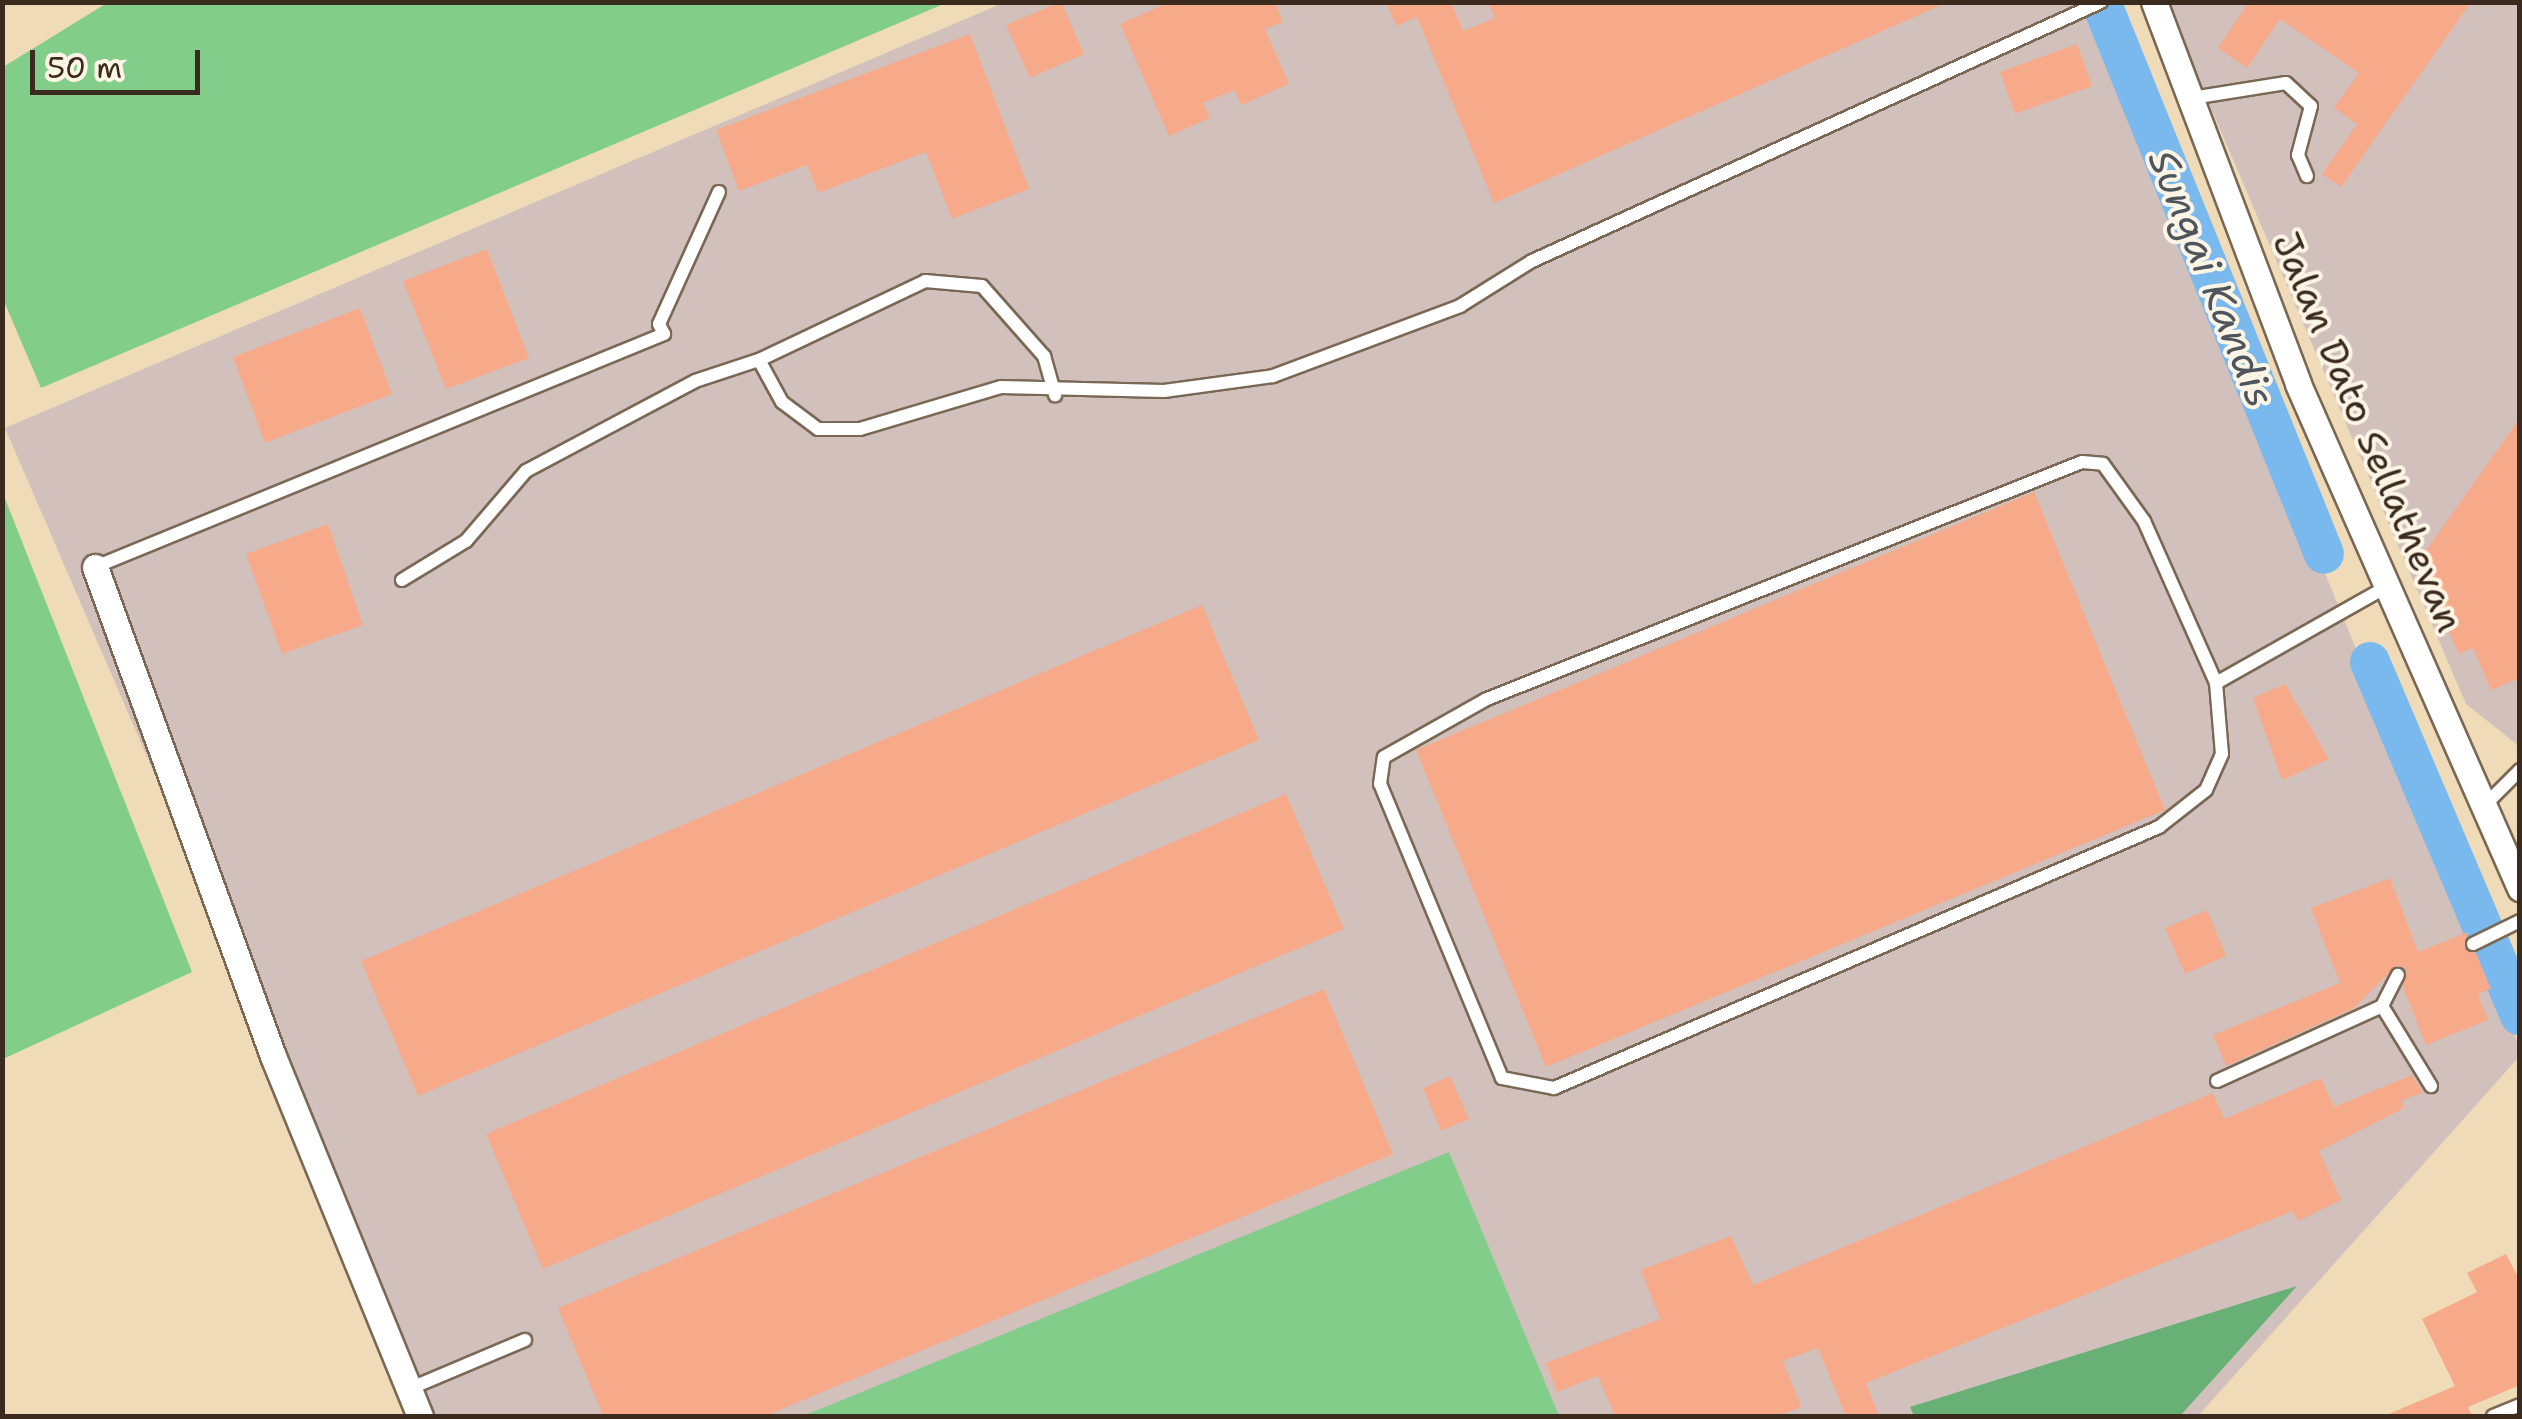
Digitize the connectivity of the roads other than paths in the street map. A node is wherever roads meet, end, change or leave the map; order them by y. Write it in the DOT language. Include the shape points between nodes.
graph roads {
  1 [pos="2154,2"];
  2 [pos="2098,4"];
  3 [pos="2192,98"];
  4 [pos="2308,176"];
  5 [pos="720,192"];
  6 [pos="759,360"];
  7 [pos="1055,394"];
  8 [pos="95,568"];
  9 [pos="402,580"];
  10 [pos="2390,584"];
  11 [pos="2216,683"];
  12 [pos="2520,770"];
  13 [pos="2487,804"];
  14 [pos="2520,888"];
  15 [pos="2520,922"];
  16 [pos="2475,942"];
  17 [pos="2398,974"];
  18 [pos="2382,1006"];
  19 [pos="2217,1082"];
  20 [pos="2431,1086"];
  21 [pos="525,1340"];
  22 [pos="409,1389"];
  23 [pos="2520,1405"];
  24 [pos="420,1416"];
  25 [pos="2493,1416"];
  1 -- 3 [label="street, Jalan Dato Sellathevan"];
  2 -- 7 [label="lane" via="1374,340 1273,376"];
  3 -- 4 [label="lane" via="2286,83 2311,106 2298,155"];
  3 -- 10 [label="street, Jalan Dato Sellathevan" via="2298,384"];
  5 -- 8 [label="lane" via="659,324 664,334"];
  6 -- 7 [label="lane" via="782,402 818,430 860,429 1001,387"];
  6 -- 7 [label="lane" via="925,281 982,286 1044,356"];
  6 -- 9 [label="lane" via="695,382 526,471 466,541"];
  8 -- 22 [label="street" via="273,1056"];
  10 -- 11 [label="lane"];
  10 -- 13 [label="street, Jalan Dato Sellathevan"];
  11 -- 11 [label="lane" via="2218,772 2159,827 1543,1090 1502,1078 1490,1063 1377,770 1401,741 1487,699 2082,462 2103,464 2144,521"];
  12 -- 13 [label="lane"];
  13 -- 14 [label="street, Jalan Dato Sellathevan"];
  15 -- 16 [label="lane"];
  17 -- 18 [label="lane"];
  18 -- 19 [label="lane"];
  18 -- 20 [label="lane"];
  21 -- 22 [label="lane"];
  22 -- 24 [label="street"];
  23 -- 25 [label="lane"];
}
